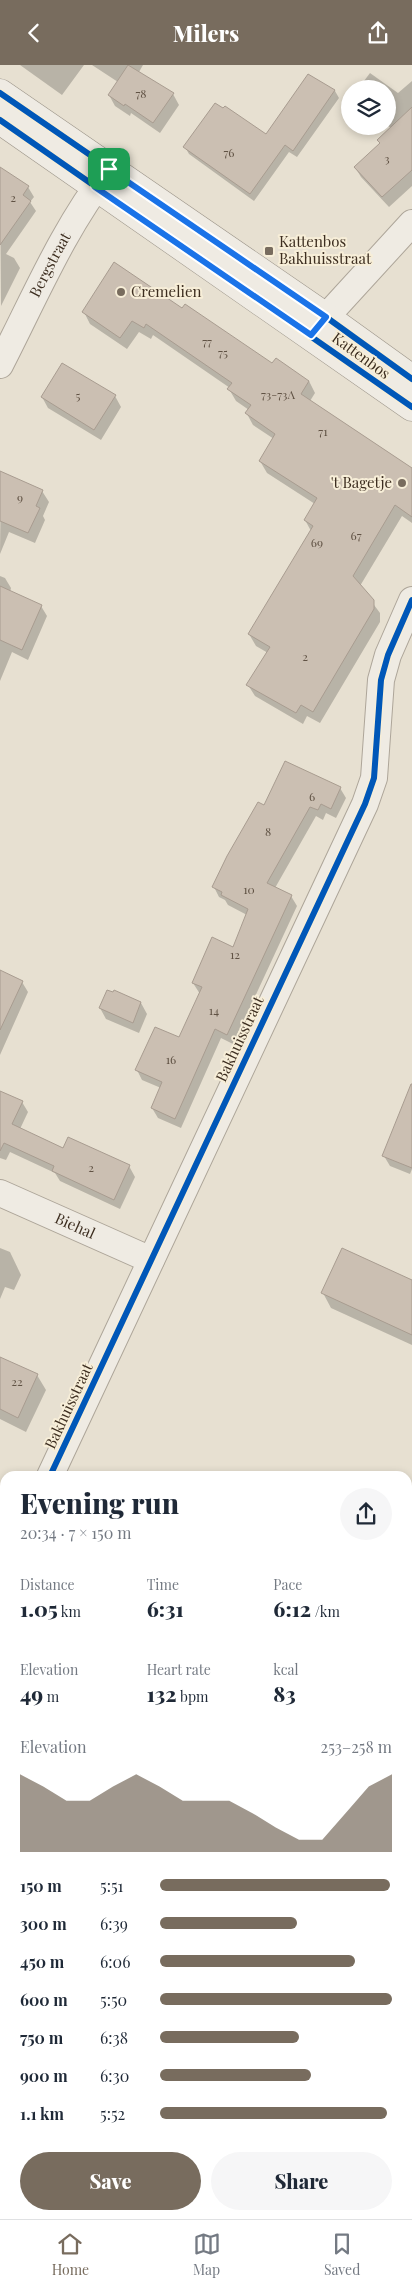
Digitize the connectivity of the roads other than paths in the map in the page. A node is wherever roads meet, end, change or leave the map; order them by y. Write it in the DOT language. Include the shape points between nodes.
graph roads {
  1 [pos="0,93"];
  2 [pos="0,120"];
  3 [pos="102,178"];
  4 [pos="412,223"];
  5 [pos="318,326"];
  6 [pos="0,365"];
  7 [pos="412,379"];
  8 [pos="412,407"];
  9 [pos="412,600"];
  10 [pos="0,1193"];
  11 [pos="151,1260"];
  12 [pos="52,1471"];
  1 -- 3 [label="main road, Kattenbos"];
  2 -- 3 [label="main road, Kattenbos"];
  3 -- 5 [label="main road, Kattenbos"];
  3 -- 6 [label="street, Bergstraat" via="67,232"];
  4 -- 5 [label="street"];
  5 -- 7 [label="main road, Kattenbos"];
  5 -- 8 [label="main road, Kattenbos"];
  9 -- 11 [label="street, Bakhuisstraat" via="388,655 381,680 375,770 365,803"];
  10 -- 11 [label="street, Biehal"];
  11 -- 12 [label="street, Bakhuisstraat"];
}
